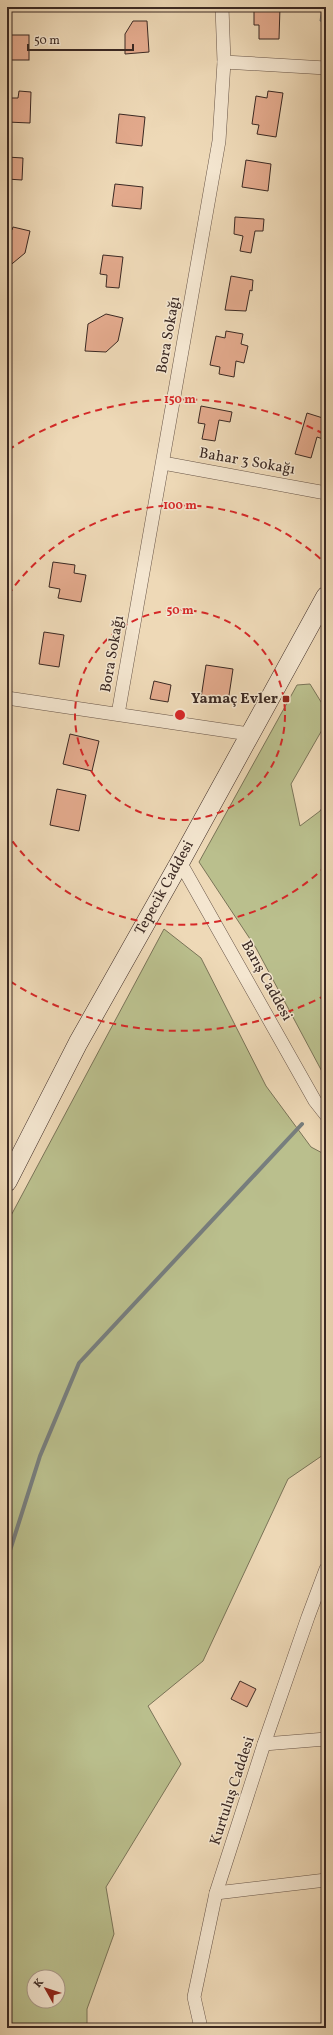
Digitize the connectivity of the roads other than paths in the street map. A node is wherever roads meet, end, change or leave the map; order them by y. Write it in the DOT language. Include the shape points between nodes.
graph roads {
  1 [pos="222,7"];
  2 [pos="224,62"];
  3 [pos="326,68"];
  4 [pos="163,463"];
  5 [pos="326,493"];
  6 [pos="326,596"];
  7 [pos="7,698"];
  8 [pos="118,714"];
  9 [pos="250,734"];
  10 [pos="180,862"];
  11 [pos="326,1115"];
  12 [pos="7,1182"];
  13 [pos="326,1569"];
  14 [pos="326,1738"];
  15 [pos="264,1744"];
  16 [pos="326,1880"];
  17 [pos="216,1893"];
  18 [pos="201,2028"];
  1 -- 2 [label="street, Bora Sokağı"];
  2 -- 3 [label="street"];
  2 -- 4 [label="street, Bora Sokağı" via="219,141"];
  4 -- 5 [label="street, Bahar 3 Sokağı"];
  4 -- 8 [label="street, Bora Sokağı"];
  6 -- 9 [label="street, Tepecik Caddesi"];
  7 -- 8 [label="street"];
  8 -- 9 [label="street"];
  9 -- 10 [label="street, Tepecik Caddesi"];
  10 -- 11 [label="street, Barış Caddesi" via="315,1101"];
  10 -- 12 [label="street, Tepecik Caddesi" via="78,1044"];
  13 -- 15 [label="street, Kurtuluş Caddesi"];
  14 -- 15 [label="street"];
  15 -- 17 [label="street, Kurtuluş Caddesi"];
  16 -- 17 [label="street"];
  17 -- 18 [label="street, Kurtuluş Caddesi" via="194,1997"];
}
